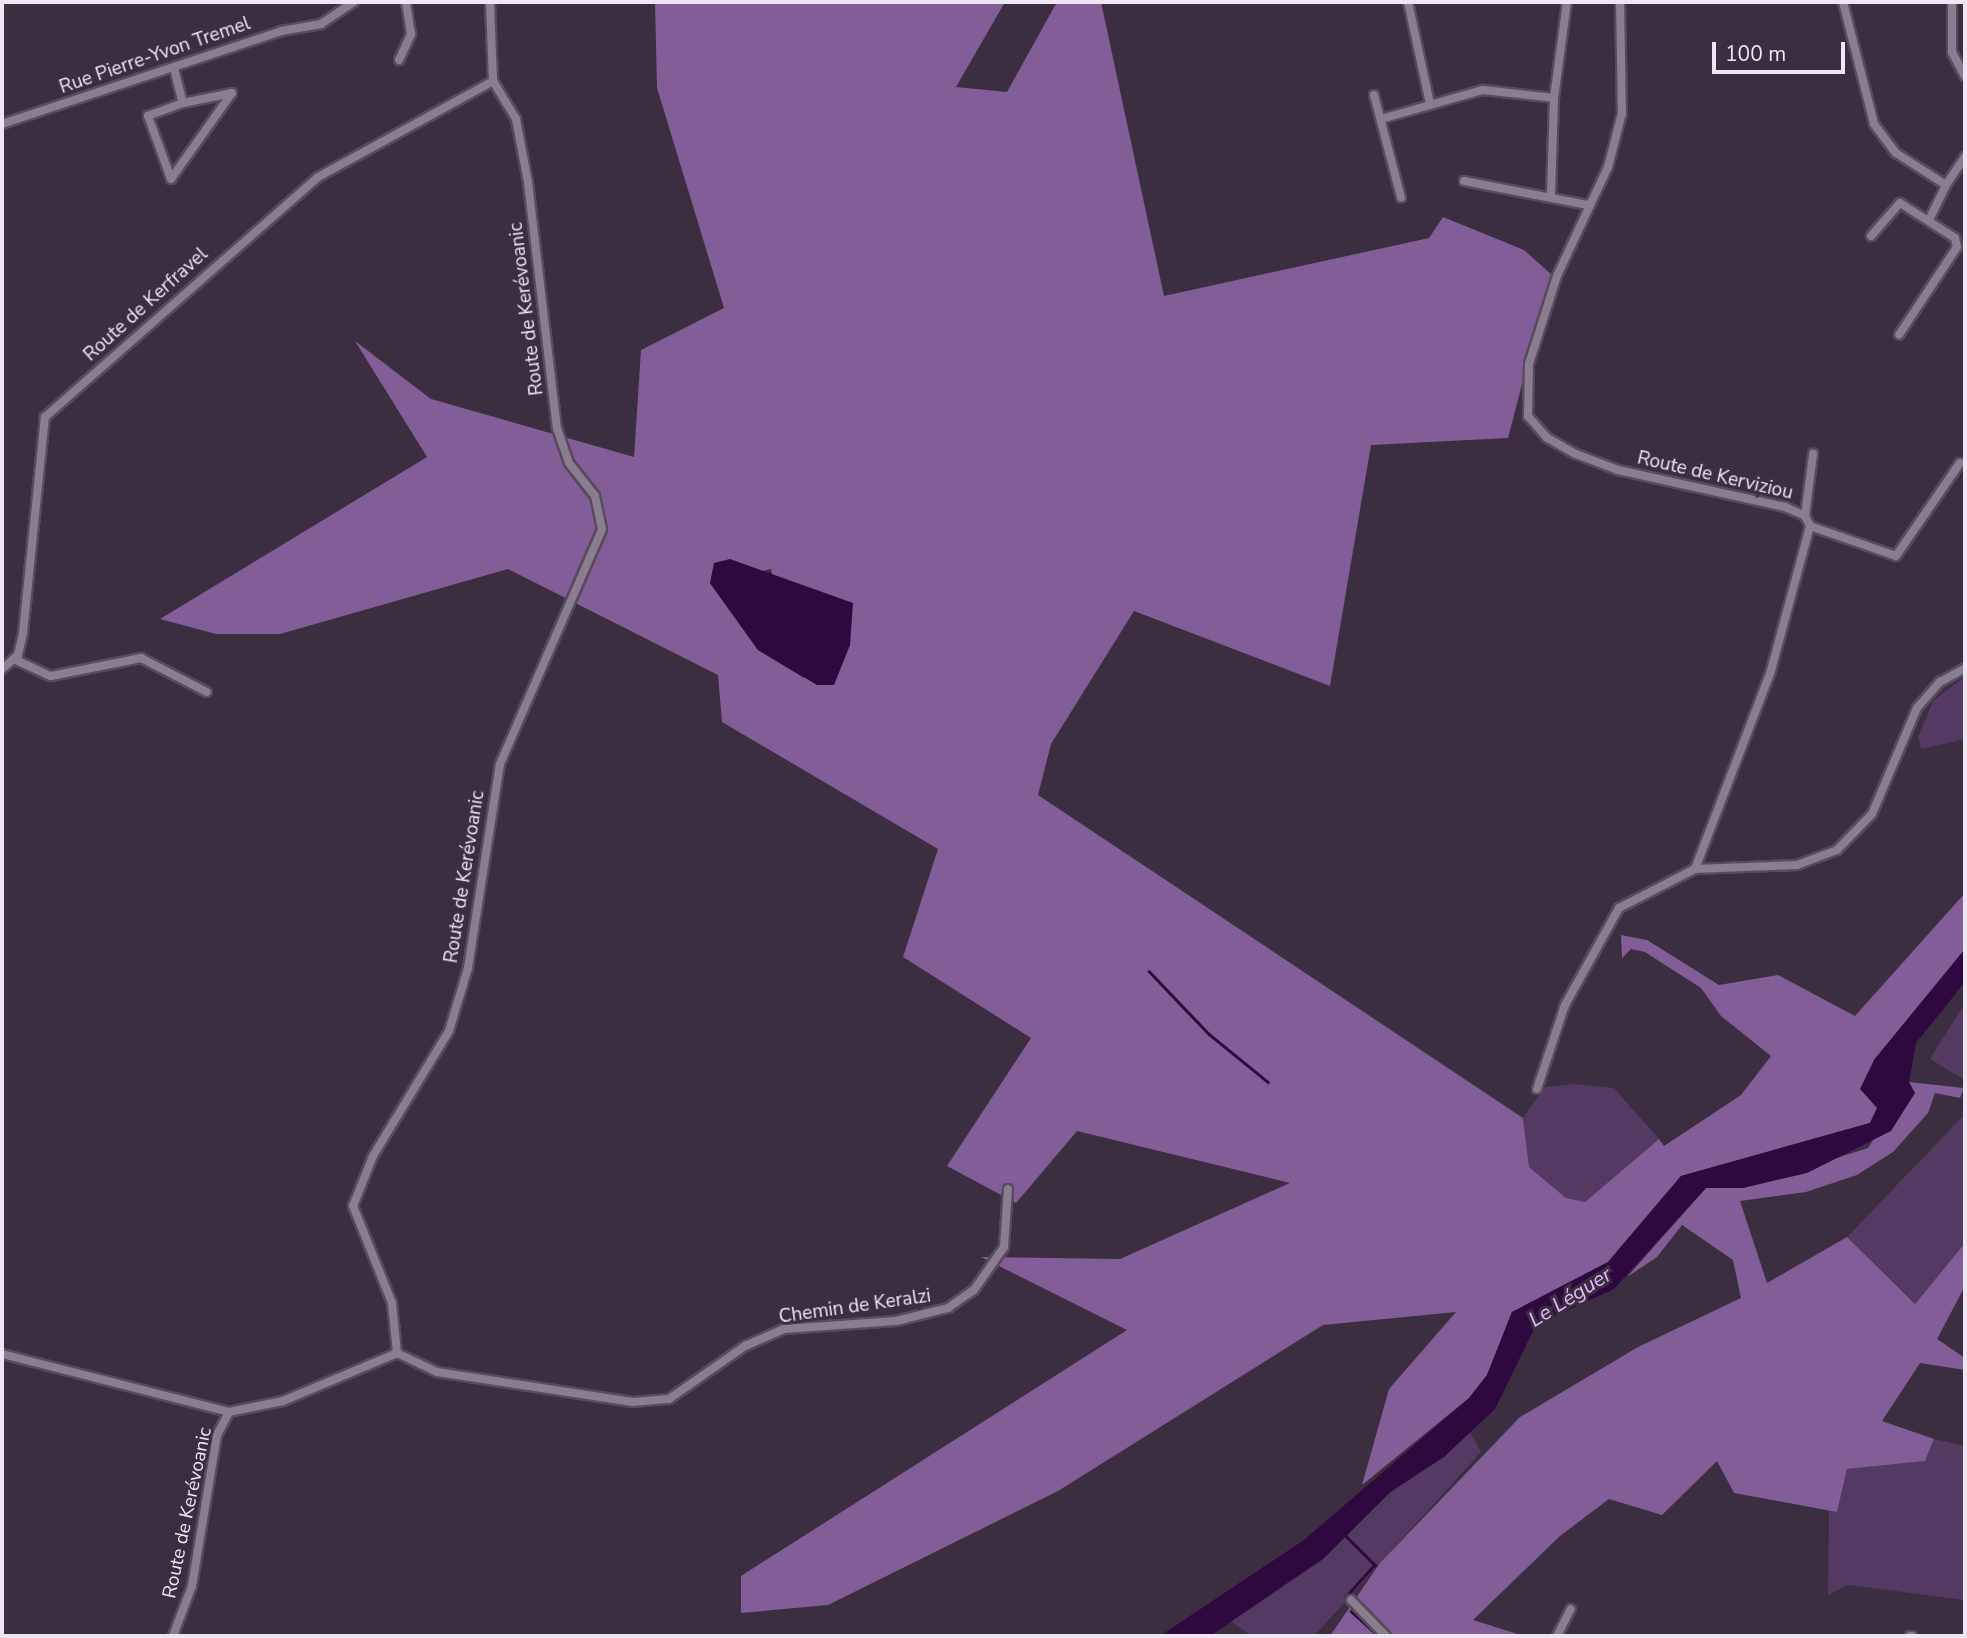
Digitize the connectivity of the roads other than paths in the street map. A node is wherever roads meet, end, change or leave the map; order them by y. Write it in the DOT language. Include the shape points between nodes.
graph roads {
  1 [pos="354,2"];
  2 [pos="406,2"];
  3 [pos="490,2"];
  4 [pos="1408,2"];
  5 [pos="1567,2"];
  6 [pos="1620,2"];
  7 [pos="1843,2"];
  8 [pos="1952,2"];
  9 [pos="399,60"];
  10 [pos="174,68"];
  11 [pos="1965,76"];
  12 [pos="493,80"];
  13 [pos="1374,95"];
  14 [pos="1554,98"];
  15 [pos="183,103"];
  16 [pos="1430,104"];
  17 [pos="1381,119"];
  18 [pos="2,124"];
  19 [pos="1965,157"];
  20 [pos="1464,181"];
  21 [pos="1946,185"];
  22 [pos="1551,194"];
  23 [pos="1401,197"];
  24 [pos="1588,205"];
  25 [pos="1929,220"];
  26 [pos="1871,236"];
  27 [pos="1899,335"];
  28 [pos="1814,454"];
  29 [pos="1960,463"];
  30 [pos="1805,516"];
  31 [pos="1810,526"];
  32 [pos="16,660"];
  33 [pos="1965,668"];
  34 [pos="2,669"];
  35 [pos="208,692"];
  36 [pos="1695,869"];
  37 [pos="1537,1089"];
  38 [pos="1008,1189"];
  39 [pos="397,1353"];
  40 [pos="2,1354"];
  41 [pos="229,1412"];
  42 [pos="1351,1601"];
  43 [pos="1571,1609"];
  44 [pos="173,1636"];
  45 [pos="1386,1636"];
  46 [pos="1557,1636"];
  1 -- 10 [label="street, Rue Pierre-Yvon Tremel" via="321,24"];
  2 -- 9 [label="street" via="411,34"];
  3 -- 12 [label="street, Route de Kerévoanic"];
  4 -- 16 [label="street"];
  5 -- 14 [label="street"];
  6 -- 24 [label="street, Route de Kerviziou" via="1622,113 1608,167"];
  7 -- 21 [label="street" via="1874,124 1896,153"];
  8 -- 11 [label="street" via="1952,52"];
  10 -- 15 [label="street"];
  10 -- 18 [label="street, Rue Pierre-Yvon Tremel"];
  12 -- 32 [label="street, Route de Kerfravel" via="318,177 45,417 33,569"];
  12 -- 39 [label="street, Route de Kerévoanic" via="516,119 528,182 558,429 569,463 595,496 602,529 500,764 468,968 449,1031 373,1156 353,1206 392,1303"];
  13 -- 17 [label="street"];
  14 -- 16 [label="street" via="1483,90"];
  14 -- 22 [label="street"];
  15 -- 15 [label="street" via="148,116 171,179 232,93"];
  16 -- 17 [label="street"];
  17 -- 23 [label="street"];
  19 -- 21 [label="street"];
  20 -- 22 [label="street"];
  21 -- 25 [label="street"];
  22 -- 24 [label="street"];
  24 -- 30 [label="street, Route de Kerviziou" via="1557,275 1529,364 1528,416 1546,437 1618,470"];
  25 -- 26 [label="street" via="1893,204"];
  25 -- 27 [label="street" via="1957,247"];
  28 -- 30 [label="street"];
  29 -- 31 [label="street" via="1896,556"];
  30 -- 31 [label="street, Route de Kerviziou"];
  31 -- 36 [label="street, Route de Kerviziou" via="1771,671"];
  32 -- 34 [label="street"];
  32 -- 35 [label="street" via="51,676 141,658"];
  33 -- 36 [label="street" via="1940,682 1917,708 1872,814 1837,850 1797,865"];
  36 -- 37 [label="street" via="1619,908 1565,1005"];
  38 -- 39 [label="street, Chemin de Keralzi" via="1004,1247 974,1290 948,1308 895,1321 784,1329 745,1346 668,1399 633,1402 437,1372"];
  39 -- 41 [label="street, Route de Kerévoanic" via="283,1401"];
  40 -- 41 [label="street"];
  41 -- 44 [label="street, Route de Kerévoanic" via="217,1435 192,1586"];
  42 -- 45 [label="street"];
  43 -- 46 [label="street"];
}
